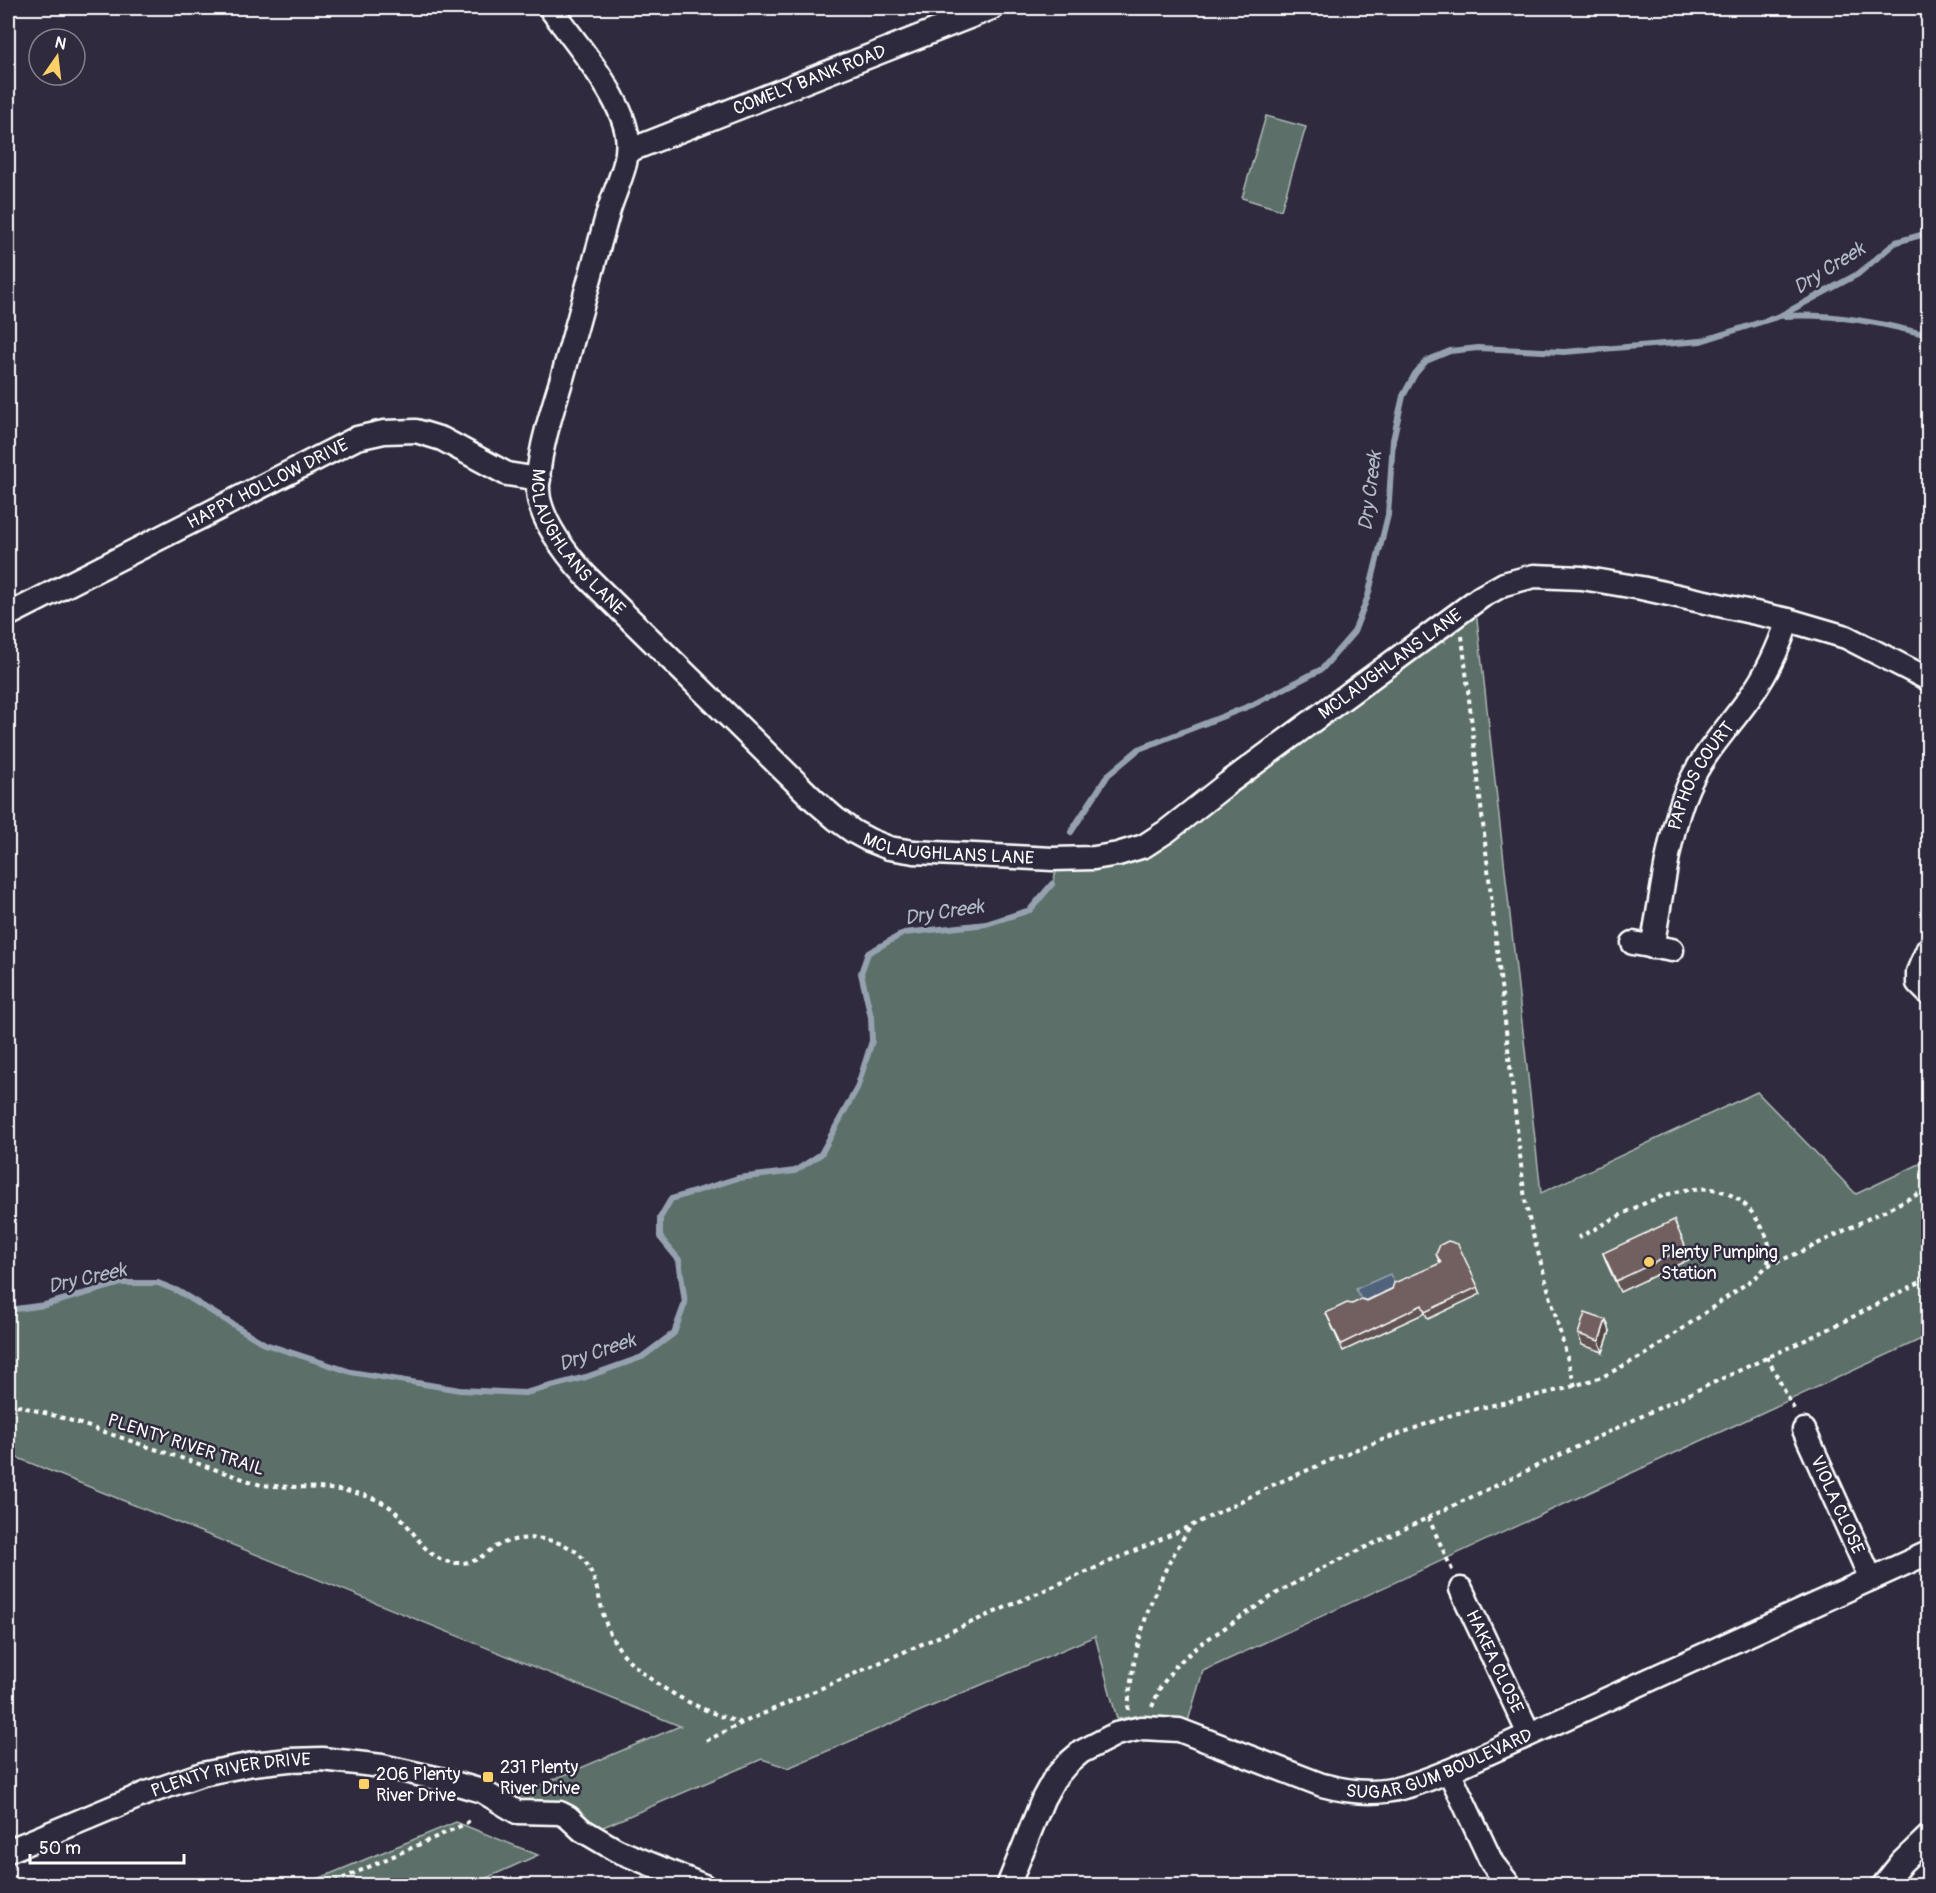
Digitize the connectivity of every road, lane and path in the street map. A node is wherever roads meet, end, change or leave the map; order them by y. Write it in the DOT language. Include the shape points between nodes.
graph roads {
  1 [pos="550,8"];
  2 [pos="992,8"];
  3 [pos="628,151"];
  4 [pos="539,479"];
  5 [pos="8,615"];
  6 [pos="1455,615"];
  7 [pos="1788,620"];
  8 [pos="1929,679"];
  9 [pos="1653,947"];
  10 [pos="1929,948"];
  11 [pos="1929,993"];
  12 [pos="1929,1189"];
  13 [pos="1578,1238"];
  14 [pos="1767,1266"];
  15 [pos="1929,1278"];
  16 [pos="1767,1358"];
  17 [pos="1575,1386"];
  18 [pos="8,1403"];
  19 [pos="1804,1430"];
  20 [pos="1428,1517"];
  21 [pos="1191,1526"];
  22 [pos="1929,1553"];
  23 [pos="1871,1580"];
  24 [pos="1461,1589"];
  25 [pos="742,1724"];
  26 [pos="1136,1729"];
  27 [pos="1528,1734"];
  28 [pos="706,1741"];
  29 [pos="1449,1771"];
  30 [pos="468,1821"];
  31 [pos="1929,1838"];
  32 [pos="8,1851"];
  33 [pos="326,1886"];
  34 [pos="704,1886"];
  35 [pos="1008,1886"];
  36 [pos="1510,1886"];
  37 [pos="1883,1886"];
  1 -- 3 [label="street, MCLAUGHLANS LANE" via="608,87 627,133"];
  2 -- 3 [label="street, COMELY BANK ROAD"];
  3 -- 4 [label="street, MCLAUGHLANS LANE" via="551,416"];
  4 -- 5 [label="street, HAPPY HOLLOW DRIVE" via="507,474 442,439 416,431 357,438"];
  4 -- 6 [label="street, MCLAUGHLANS LANE" via="539,498 553,531 568,557 594,585 836,819 870,840 914,852 1094,858 1144,846"];
  6 -- 7 [label="street, MCLAUGHLANS LANE" via="1504,584 1534,576 1553,576 1641,588"];
  6 -- 17 [label="path" via="1463,641 1525,1200"];
  7 -- 8 [label="street, MCLAUGHLANS LANE" via="1846,638"];
  7 -- 9 [label="street, PAPHOS COURT" via="1767,671 1702,761 1688,787 1679,812"];
  10 -- 11 [label="street" via="1918,972 1918,983"];
  12 -- 14 [label="path"];
  13 -- 14 [label="path" via="1657,1198 1678,1191 1719,1189 1747,1205 1767,1236"];
  14 -- 17 [label="path" via="1648,1353"];
  15 -- 16 [label="path"];
  16 -- 19 [label="path"];
  16 -- 20 [label="path"];
  17 -- 21 [label="path" via="1418,1426 1273,1485"];
  18 -- 25 [label="path, PLENTY RIVER TRAIL" via="63,1418 246,1482 371,1497 399,1514 428,1551 444,1560 470,1562 510,1540 560,1543 576,1551 587,1563 607,1627 629,1660 685,1701"];
  19 -- 23 [label="street, VIOLA CLOSE"];
  20 -- 24 [label="path"];
  20 -- 26 [label="path" via="1324,1567 1202,1642 1175,1666"];
  21 -- 25 [label="path"];
  21 -- 26 [label="path" via="1171,1555 1151,1602 1133,1666"];
  22 -- 23 [label="street, SUGAR GUM BOULEVARD"];
  23 -- 27 [label="street, SUGAR GUM BOULEVARD"];
  24 -- 27 [label="street, HAKEA CLOSE"];
  25 -- 28 [label="path"];
  26 -- 29 [label="street, SUGAR GUM BOULEVARD" via="1179,1730 1343,1791 1388,1791 1419,1784"];
  26 -- 35 [label="street, SUGAR GUM BOULEVARD" via="1097,1742 1054,1779"];
  27 -- 29 [label="street, SUGAR GUM BOULEVARD"];
  29 -- 36 [label="street" via="1492,1863"];
  30 -- 33 [label="path"];
  31 -- 37 [label="street"];
  32 -- 34 [label="street, PLENTY RIVER DRIVE" via="176,1781 225,1768 322,1759 414,1772 482,1791 517,1812 560,1813 616,1850"];
}
